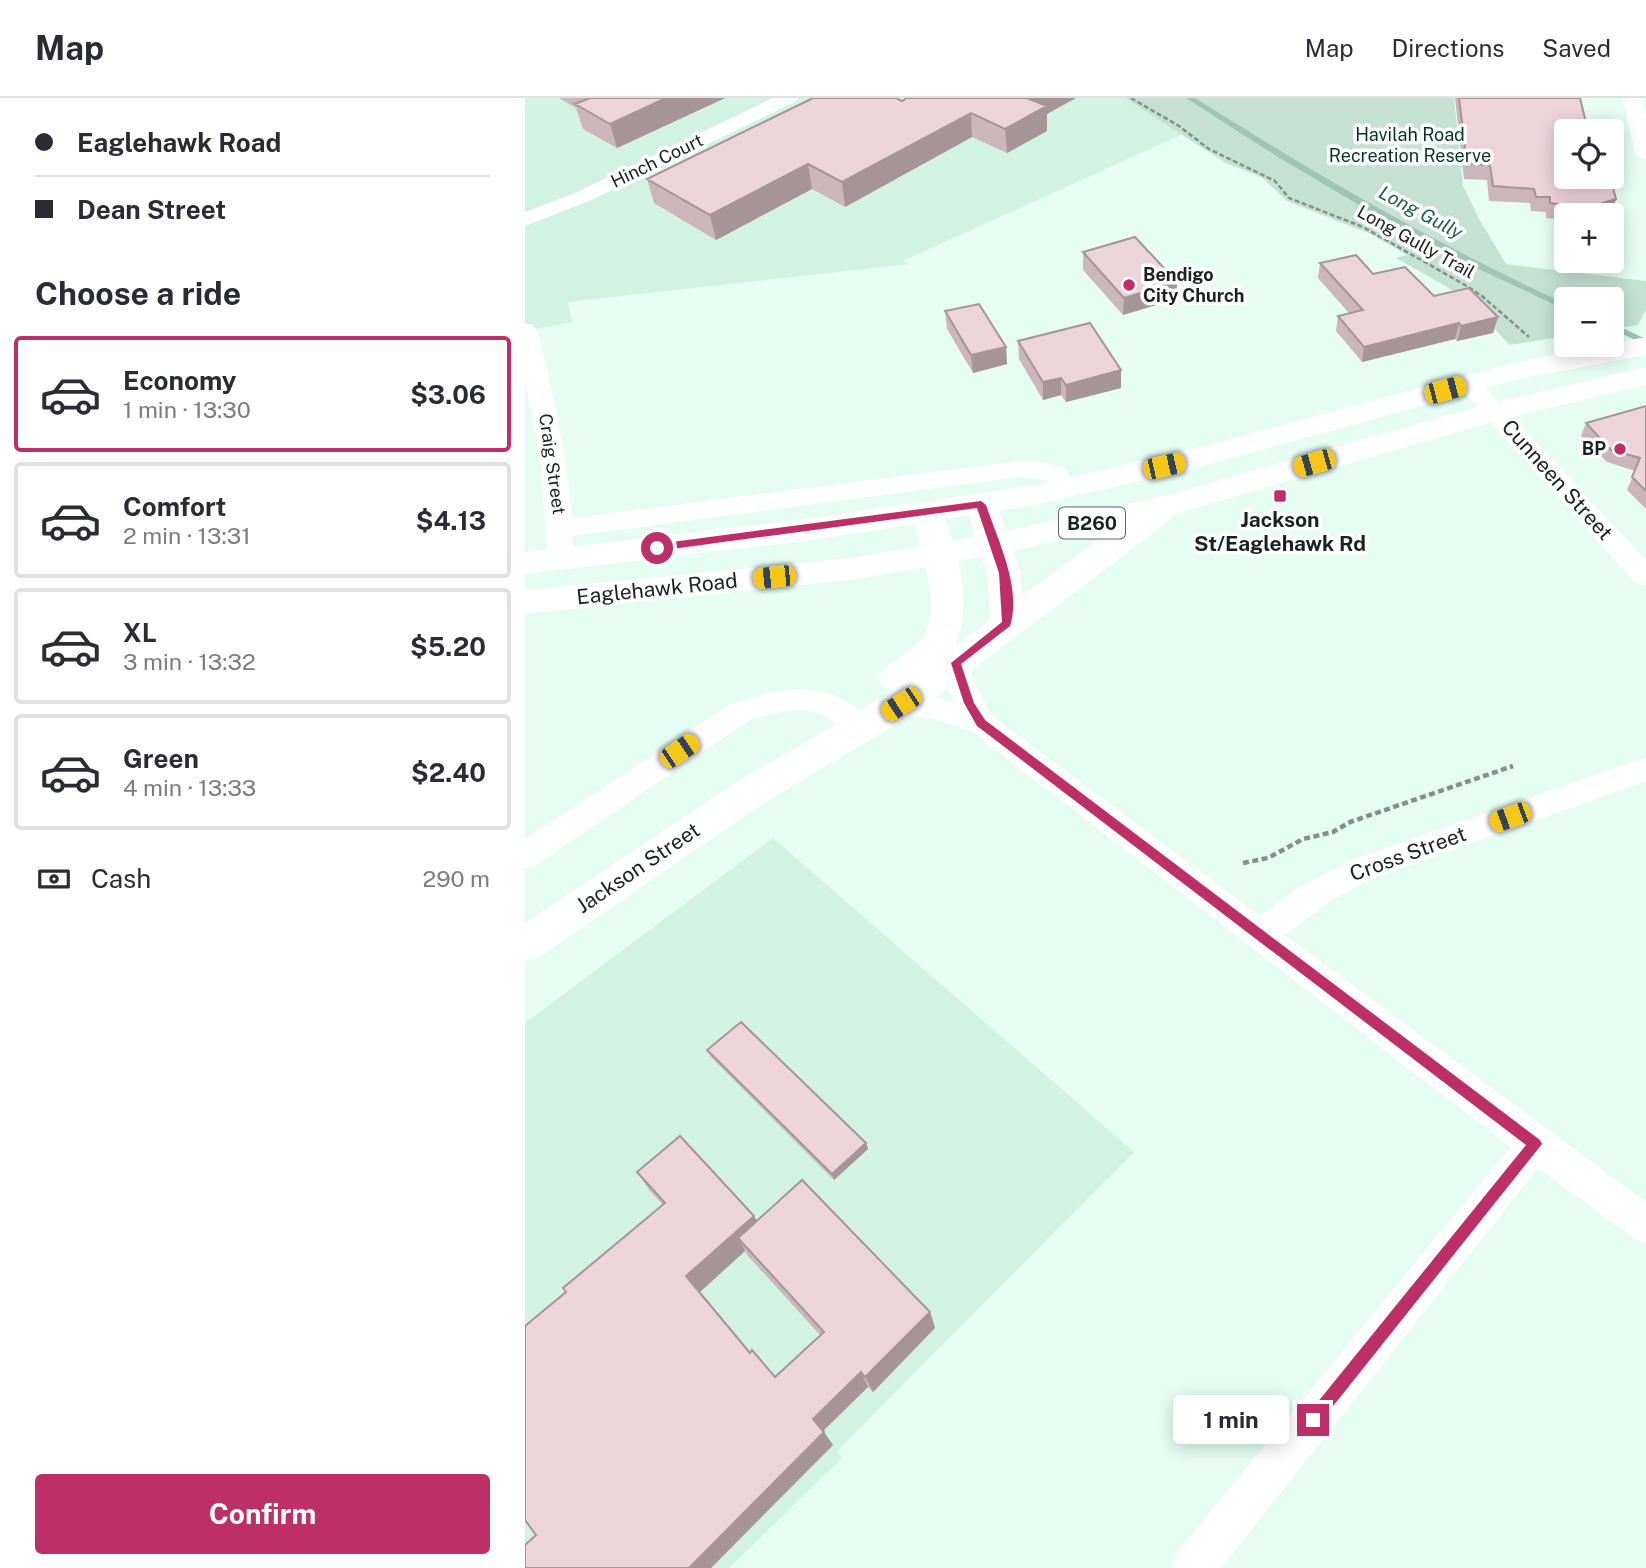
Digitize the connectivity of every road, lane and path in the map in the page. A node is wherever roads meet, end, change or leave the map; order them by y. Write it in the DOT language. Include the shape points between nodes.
graph roads {
  1 [pos="788,98"];
  2 [pos="1131,98"];
  3 [pos="1632,98"];
  4 [pos="1642,124"];
  5 [pos="1646,154"];
  6 [pos="525,220"];
  7 [pos="525,330"];
  8 [pos="1536,344"];
  9 [pos="1638,347"];
  10 [pos="1646,376"];
  11 [pos="1469,384"];
  12 [pos="1494,412"];
  13 [pos="1060,481"];
  14 [pos="981,505"];
  15 [pos="1165,506"];
  16 [pos="926,513"];
  17 [pos="560,544"];
  18 [pos="996,544"];
  19 [pos="938,555"];
  20 [pos="525,563"];
  21 [pos="850,569"];
  22 [pos="1646,577"];
  23 [pos="525,602"];
  24 [pos="1007,624"];
  25 [pos="956,663"];
  26 [pos="901,704"];
  27 [pos="852,722"];
  28 [pos="981,723"];
  29 [pos="1513,766"];
  30 [pos="1646,769"];
  31 [pos="525,856"];
  32 [pos="1243,863"];
  33 [pos="1261,935"];
  34 [pos="525,945"];
  35 [pos="1535,1144"];
  36 [pos="1646,1225"];
  37 [pos="1193,1568"];
  1 -- 6 [label="street, Hinch Court"];
  2 -- 8 [label="path, Long Gully Trail" via="1209,149 1275,181 1289,198 1363,227 1475,291"];
  3 -- 4 [label="street"];
  4 -- 5 [label="street"];
  7 -- 17 [label="street, Craig Street" via="551,444"];
  9 -- 11 [label="main road, Eaglehawk Road / B260"];
  10 -- 12 [label="main road, Eaglehawk Road / B260"];
  11 -- 12 [label="street, Cunneen Street"];
  11 -- 13 [label="main road, Eaglehawk Road / B260" via="1189,460"];
  12 -- 15 [label="main road, Eaglehawk Road / B260"];
  12 -- 22 [label="street, Cunneen Street"];
  13 -- 14 [label="main road, Eaglehawk Road / B260"];
  13 -- 17 [label="street, Eaglehawk Road" via="1041,470 1019,469"];
  14 -- 16 [label="main road, Eaglehawk Road / B260"];
  14 -- 18 [label="main road"];
  15 -- 18 [label="main road, Eaglehawk Road / B260"];
  15 -- 24 [label="main road, Jackson Street"];
  16 -- 17 [label="main road, Eaglehawk Road / B260"];
  16 -- 19 [label="main road, Jackson Street"];
  17 -- 20 [label="main road, Eaglehawk Road / B260"];
  17 -- 21 [label="main road" via="564,568 585,577"];
  18 -- 19 [label="main road, Eaglehawk Road / B260"];
  18 -- 24 [label="main road" via="1007,589"];
  19 -- 21 [label="main road, Eaglehawk Road / B260"];
  19 -- 27 [label="main road, Jackson Street" via="947,610 940,640"];
  21 -- 23 [label="main road, Eaglehawk Road / B260"];
  24 -- 25 [label="main road, Jackson Street"];
  25 -- 26 [label="main road, Jackson Street"];
  25 -- 28 [label="street"];
  26 -- 27 [label="main road, Jackson Street"];
  26 -- 28 [label="street" via="940,709"];
  27 -- 31 [label="street" via="833,706 814,701 791,700 740,712"];
  27 -- 34 [label="main road, Jackson Street"];
  28 -- 33 [label="street"];
  29 -- 32 [label="path" via="1303,839 1268,858"];
  30 -- 33 [label="street, Cross Street" via="1360,870 1299,904"];
  33 -- 35 [label="street"];
  35 -- 36 [label="street"];
  35 -- 37 [label="street"];
}
